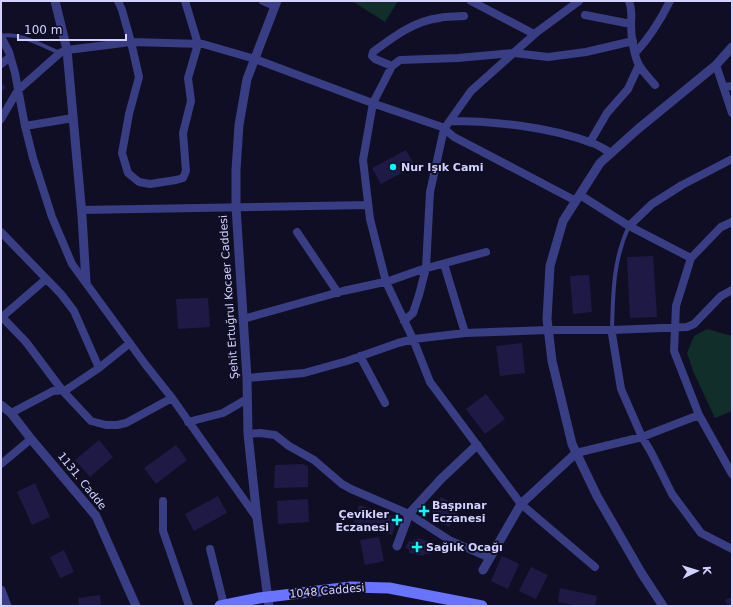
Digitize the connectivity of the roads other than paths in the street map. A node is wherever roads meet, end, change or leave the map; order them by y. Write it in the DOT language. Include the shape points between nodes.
graph roads {
  1 [pos="55,1"];
  2 [pos="118,1"];
  3 [pos="185,1"];
  4 [pos="263,1"];
  5 [pos="471,1"];
  6 [pos="579,1"];
  7 [pos="629,1"];
  8 [pos="670,1"];
  9 [pos="276,4"];
  10 [pos="585,15"];
  11 [pos="464,16"];
  12 [pos="631,24"];
  13 [pos="534,34"];
  14 [pos="1,37"];
  15 [pos="632,40"];
  16 [pos="131,42"];
  17 [pos="198,44"];
  18 [pos="732,47"];
  19 [pos="63,51"];
  20 [pos="636,52"];
  21 [pos="514,53"];
  22 [pos="10,57"];
  23 [pos="255,60"];
  24 [pos="1,64"];
  25 [pos="639,65"];
  26 [pos="716,65"];
  27 [pos="392,66"];
  28 [pos="655,85"];
  29 [pos="728,87"];
  30 [pos="18,90"];
  31 [pos="373,103"];
  32 [pos="732,113"];
  33 [pos="73,118"];
  34 [pos="1,120"];
  35 [pos="450,121"];
  36 [pos="25,126"];
  37 [pos="444,128"];
  38 [pos="590,142"];
  39 [pos="611,153"];
  40 [pos="732,159"];
  41 [pos="578,198"];
  42 [pos="368,205"];
  43 [pos="236,207"];
  44 [pos="81,210"];
  45 [pos="732,222"];
  46 [pos="629,226"];
  47 [pos="1,232"];
  48 [pos="297,232"];
  49 [pos="486,252"];
  50 [pos="691,258"];
  51 [pos="444,264"];
  52 [pos="426,268"];
  53 [pos="46,278"];
  54 [pos="86,282"];
  55 [pos="386,282"];
  56 [pos="732,290"];
  57 [pos="338,293"];
  58 [pos="2,316"];
  59 [pos="243,319"];
  60 [pos="404,321"];
  61 [pos="675,327"];
  62 [pos="548,330"];
  63 [pos="612,330"];
  64 [pos="464,333"];
  65 [pos="413,339"];
  66 [pos="130,343"];
  67 [pos="360,356"];
  68 [pos="99,368"];
  69 [pos="247,378"];
  70 [pos="62,390"];
  71 [pos="172,398"];
  72 [pos="247,399"];
  73 [pos="385,403"];
  74 [pos="1,404"];
  75 [pos="11,413"];
  76 [pos="699,415"];
  77 [pos="188,422"];
  78 [pos="248,434"];
  79 [pos="642,437"];
  80 [pos="31,439"];
  81 [pos="477,445"];
  82 [pos="576,453"];
  83 [pos="1,464"];
  84 [pos="732,474"];
  85 [pos="163,502"];
  86 [pos="521,504"];
  87 [pos="409,514"];
  88 [pos="257,518"];
  89 [pos="397,546"];
  90 [pos="732,548"];
  91 [pos="210,549"];
  92 [pos="490,558"];
  93 [pos="595,567"];
  94 [pos="483,570"];
  95 [pos="1,590"];
  96 [pos="268,601"];
  97 [pos="4,602"];
  98 [pos="136,606"];
  99 [pos="188,606"];
  100 [pos="222,606"];
  101 [pos="482,606"];
  102 [pos="663,606"];
  1 -- 19 [label="street"];
  2 -- 16 [label="street"];
  3 -- 17 [label="street"];
  4 -- 9 [label="street"];
  5 -- 13 [label="street"];
  6 -- 13 [label="street"];
  7 -- 12 [label="street" via="632,9"];
  8 -- 20 [label="street" via="660,22"];
  9 -- 23 [label="street, Şehit Ertuğrul Kocaer Caddesi"];
  10 -- 12 [label="street"];
  11 -- 27 [label="street" via="438,18 419,24 397,34 373,52 372,56 375,59"];
  12 -- 15 [label="street"];
  13 -- 21 [label="street"];
  14 -- 19 [label="lane" via="12,35"];
  14 -- 22 [label="street"];
  15 -- 20 [label="street"];
  15 -- 21 [label="street" via="586,52 548,56"];
  16 -- 17 [label="street"];
  16 -- 17 [label="street" via="139,77 122,153 128,173 139,182 150,184 182,178 186,171 183,133 191,101 188,78"];
  16 -- 19 [label="street"];
  17 -- 23 [label="street"];
  18 -- 26 [label="street"];
  19 -- 30 [label="street"];
  19 -- 33 [label="street"];
  20 -- 25 [label="street"];
  21 -- 27 [label="street" via="400,60"];
  21 -- 35 [label="street" via="471,92"];
  22 -- 24 [label="street"];
  22 -- 30 [label="street"];
  23 -- 31 [label="street"];
  23 -- 43 [label="street, Şehit Ertuğrul Kocaer Caddesi" via="247,79 239,125"];
  25 -- 28 [label="street"];
  25 -- 38 [label="street" via="628,89 607,113"];
  26 -- 29 [label="street"];
  26 -- 39 [label="street"];
  27 -- 31 [label="street"];
  29 -- 32 [label="street"];
  30 -- 34 [label="street"];
  30 -- 36 [label="street"];
  31 -- 37 [label="street"];
  31 -- 42 [label="street" via="363,160"];
  33 -- 36 [label="street"];
  33 -- 44 [label="street"];
  35 -- 37 [label="street"];
  35 -- 38 [label="street" via="477,121 552,131"];
  36 -- 54 [label="street" via="52,217 72,264"];
  37 -- 41 [label="street" via="454,137"];
  37 -- 52 [label="street" via="430,192"];
  38 -- 39 [label="street"];
  39 -- 41 [label="street" via="600,163"];
  40 -- 46 [label="street" via="652,204"];
  41 -- 46 [label="street"];
  41 -- 62 [label="street" via="563,222 550,266"];
  42 -- 43 [label="street"];
  42 -- 55 [label="street"];
  43 -- 44 [label="street"];
  43 -- 59 [label="street, Şehit Ertuğrul Kocaer Caddesi"];
  44 -- 54 [label="street"];
  45 -- 50 [label="street" via="721,227"];
  46 -- 50 [label="street"];
  46 -- 63 [label="lane" via="614,277"];
  47 -- 53 [label="street"];
  48 -- 57 [label="street"];
  49 -- 51 [label="street"];
  50 -- 61 [label="street" via="676,306"];
  51 -- 52 [label="street"];
  51 -- 64 [label="street"];
  52 -- 55 [label="street"];
  52 -- 60 [label="street" via="412,313"];
  53 -- 58 [label="street"];
  53 -- 68 [label="street" via="74,311"];
  54 -- 66 [label="street"];
  55 -- 57 [label="street"];
  55 -- 60 [label="street"];
  56 -- 61 [label="street" via="721,296 694,324"];
  57 -- 59 [label="street"];
  58 -- 70 [label="street" via="26,342"];
  59 -- 69 [label="street, Şehit Ertuğrul Kocaer Caddesi"];
  60 -- 65 [label="street"];
  61 -- 63 [label="street"];
  61 -- 76 [label="street" via="674,351"];
  62 -- 63 [label="street"];
  62 -- 64 [label="street"];
  62 -- 82 [label="street" via="552,361"];
  63 -- 79 [label="street" via="621,390"];
  64 -- 65 [label="street"];
  65 -- 67 [label="street"];
  65 -- 81 [label="street" via="430,382"];
  66 -- 68 [label="street"];
  66 -- 71 [label="street"];
  67 -- 69 [label="street" via="304,373"];
  67 -- 73 [label="street"];
  68 -- 70 [label="street" via="66,390"];
  69 -- 72 [label="street, Şehit Ertuğrul Kocaer Caddesi"];
  70 -- 71 [label="street" via="91,421 106,425 126,423"];
  70 -- 75 [label="street" via="53,391"];
  71 -- 77 [label="street"];
  72 -- 77 [label="street" via="223,413"];
  72 -- 78 [label="street, Şehit Ertuğrul Kocaer Caddesi"];
  74 -- 75 [label="street, 1131. Cadde"];
  75 -- 80 [label="street, 1131. Cadde"];
  76 -- 79 [label="street"];
  76 -- 84 [label="street"];
  77 -- 88 [label="street"];
  78 -- 87 [label="street" via="275,435 314,460 342,484"];
  78 -- 88 [label="street, Şehit Ertuğrul Kocaer Caddesi"];
  79 -- 82 [label="street"];
  79 -- 90 [label="street" via="672,494 701,533"];
  80 -- 83 [label="street"];
  80 -- 98 [label="street, 1131. Cadde" via="96,516"];
  81 -- 86 [label="street"];
  81 -- 87 [label="street"];
  82 -- 86 [label="street"];
  82 -- 102 [label="street" via="597,496"];
  85 -- 99 [label="street" via="163,531"];
  86 -- 92 [label="street"];
  86 -- 93 [label="street"];
  87 -- 89 [label="street"];
  87 -- 92 [label="street" via="451,541"];
  88 -- 96 [label="street, Şehit Ertuğrul Kocaer Caddesi"];
  91 -- 100 [label="street"];
  92 -- 94 [label="street"];
  95 -- 97 [label="street"];
  96 -- 100 [label="main road, 1048 Caddesi"];
  96 -- 101 [label="main road, 1048 Caddesi" via="351,587 388,588"];
}
